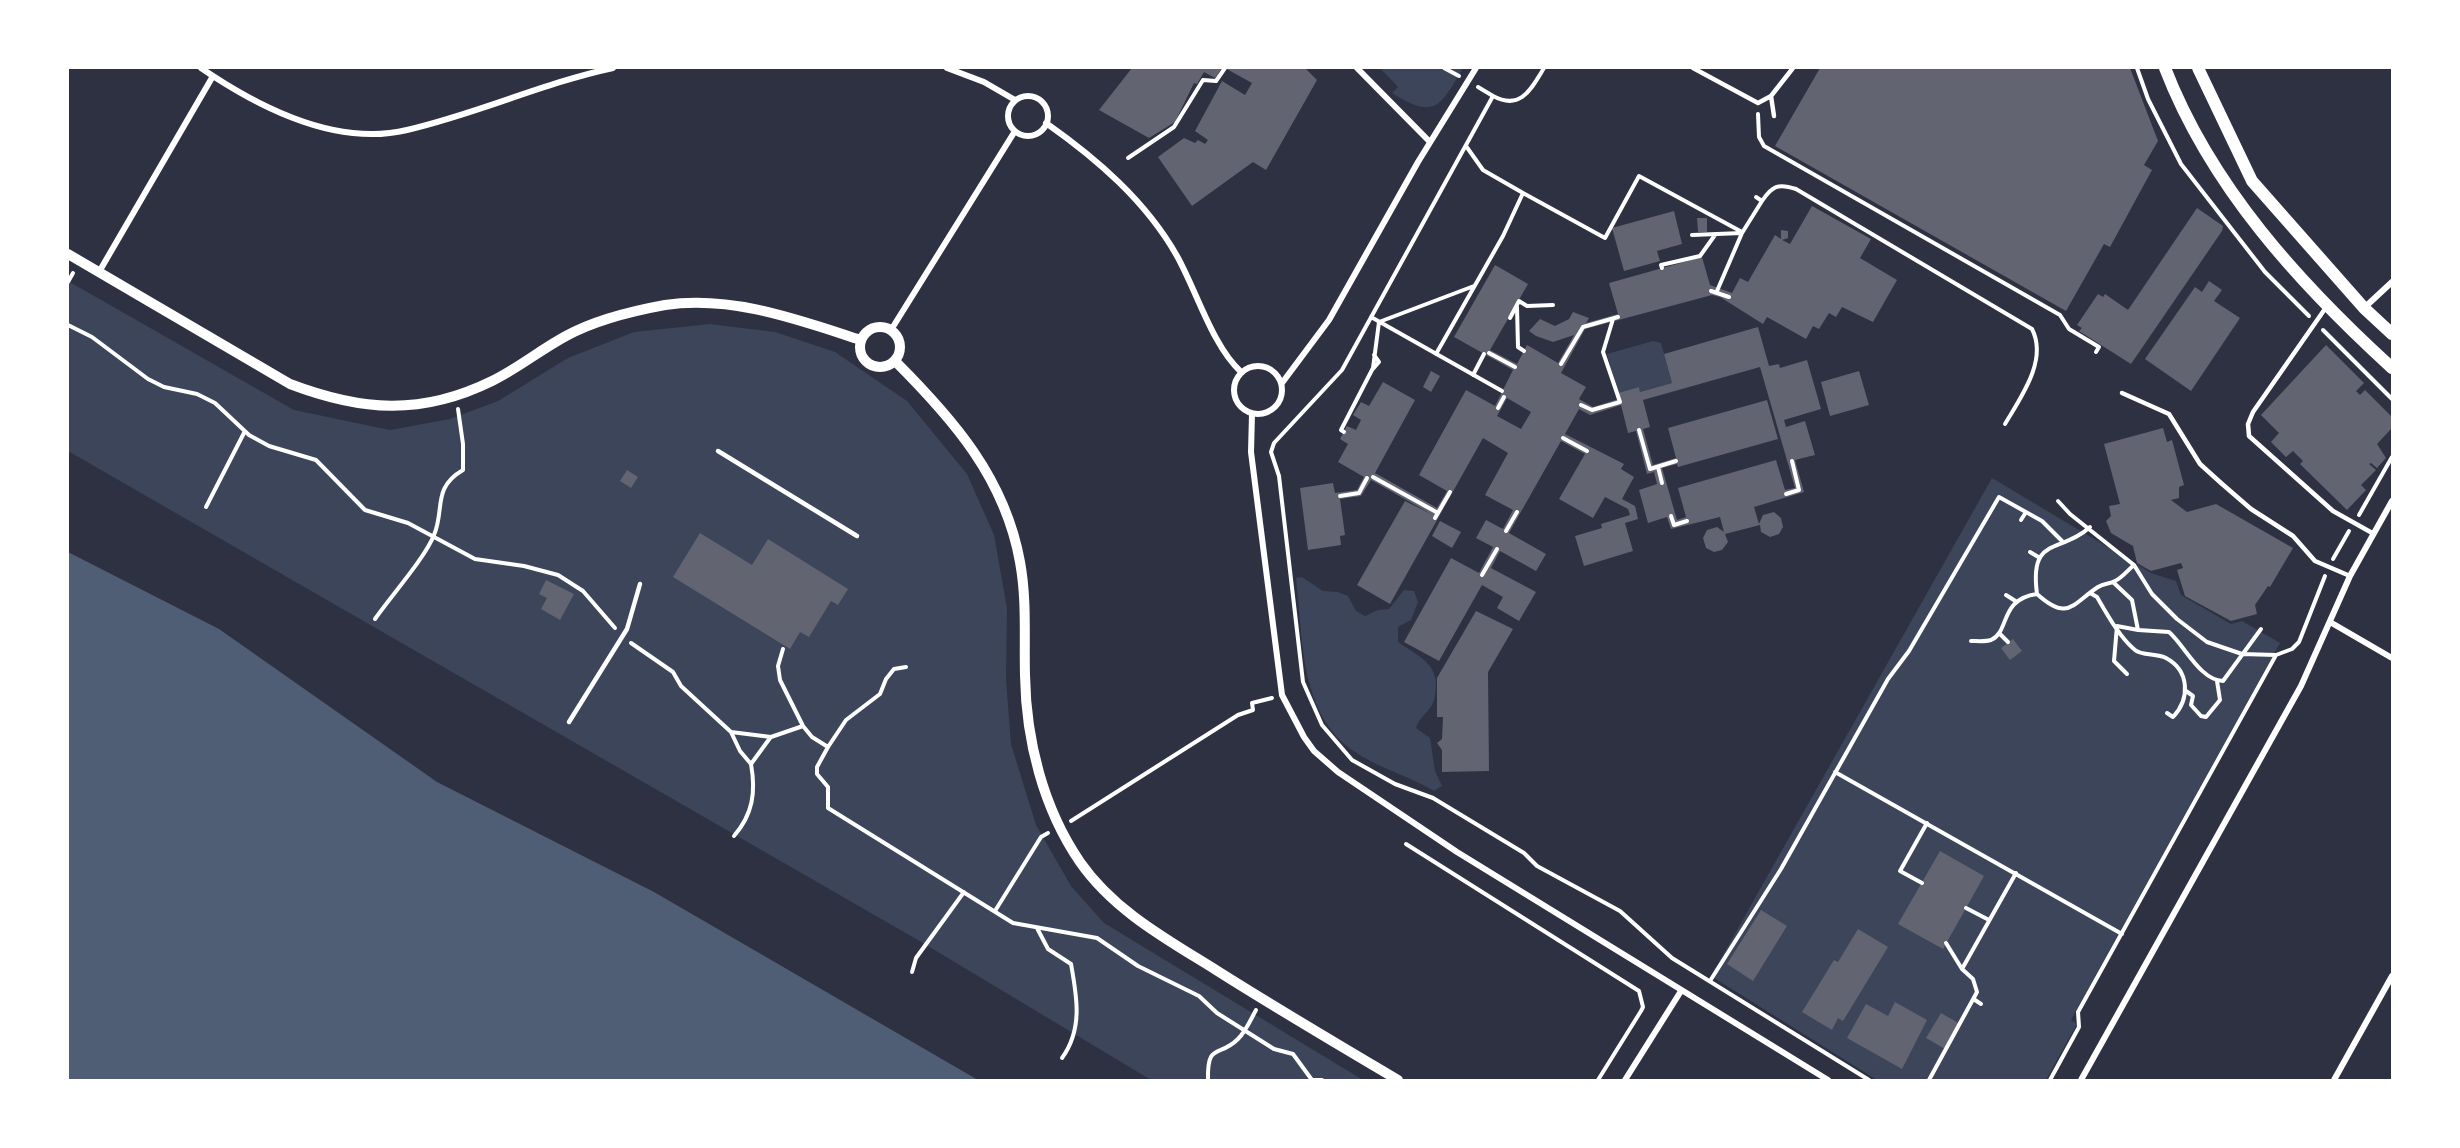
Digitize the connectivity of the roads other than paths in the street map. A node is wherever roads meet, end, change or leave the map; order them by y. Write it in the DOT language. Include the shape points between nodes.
graph roads {
  1 [pos="201,68"];
  2 [pos="613,68"];
  3 [pos="947,68"];
  4 [pos="1357,68"];
  5 [pos="1476,68"];
  6 [pos="1693,68"];
  7 [pos="1793,68"];
  8 [pos="2165,68"];
  9 [pos="2198,68"];
  10 [pos="213,76"];
  11 [pos="1771,96"];
  12 [pos="1015,100"];
  13 [pos="1774,116"];
  14 [pos="1046,123"];
  15 [pos="1015,131"];
  16 [pos="1430,142"];
  17 [pos="68,254"];
  18 [pos="98,272"];
  19 [pos="2392,282"];
  20 [pos="2327,306"];
  21 [pos="2364,308"];
  22 [pos="891,330"];
  23 [pos="2392,333"];
  24 [pos="861,340"];
  25 [pos="895,361"];
  26 [pos="2392,368"];
  27 [pos="1241,372"];
  28 [pos="1282,383"];
  29 [pos="2122,393"];
  30 [pos="1252,414"];
  31 [pos="718,451"];
  32 [pos="2392,501"];
  33 [pos="2374,534"];
  34 [pos="857,536"];
  35 [pos="2350,576"];
  36 [pos="640,584"];
  37 [pos="2330,622"];
  38 [pos="2392,658"];
  39 [pos="569,722"];
  40 [pos="2392,976"];
  41 [pos="1681,991"];
  42 [pos="1398,1080"];
  43 [pos="1625,1080"];
  44 [pos="1828,1080"];
  45 [pos="2081,1080"];
  46 [pos="2334,1080"];
  1 -- 10 [label="street"];
  2 -- 10 [label="street" via="579,75 405,131 369,133 300,120"];
  3 -- 12 [label="street" via="984,82"];
  4 -- 16 [label="street"];
  5 -- 16 [label="street"];
  6 -- 11 [label="lane" via="1758,103"];
  7 -- 11 [label="lane"];
  8 -- 20 [label="main road" via="2227,187"];
  9 -- 21 [label="main road" via="2252,181"];
  10 -- 18 [label="street"];
  11 -- 13 [label="lane"];
  12 -- 14 [label="street" via="1027,96 1039,99 1047,110"];
  12 -- 15 [label="street" via="1008,116"];
  14 -- 15 [label="street" via="1032,135"];
  14 -- 27 [label="street" via="1102,165 1149,216 1176,254 1224,351"];
  15 -- 22 [label="street"];
  16 -- 28 [label="street" via="1329,320"];
  17 -- 18 [label="street"];
  18 -- 24 [label="street" via="290,384 319,395 382,407 415,406 455,397 493,381 567,335 612,318 667,305 733,305"];
  19 -- 21 [label="street"];
  20 -- 26 [label="main road"];
  20 -- 33 [label="lane" via="2253,412 2249,436 2333,511"];
  21 -- 23 [label="main road"];
  22 -- 24 [label="street" via="871,329"];
  22 -- 25 [label="street" via="900,341"];
  24 -- 25 [label="street" via="861,353 869,364 883,368"];
  25 -- 42 [label="street" via="963,434 986,467 1007,512 1025,594 1027,719 1042,784 1080,862 1122,908 1262,999"];
  27 -- 28 [label="street" via="1261,366 1274,371"];
  27 -- 30 [label="street" via="1234,393 1240,406"];
  28 -- 30 [label="street" via="1281,399 1276,406 1269,412"];
  29 -- 35 [label="lane" via="2169,414 2200,464 2250,509 2294,536 2315,561"];
  30 -- 41 [label="street" via="1251,452 1282,695 1291,717 1314,751 1338,772 1457,852"];
  31 -- 34 [label="lane"];
  32 -- 33 [label="street"];
  33 -- 35 [label="street"];
  35 -- 37 [label="street"];
  36 -- 39 [label="lane" via="623,637"];
  37 -- 38 [label="street"];
  37 -- 45 [label="street" via="2301,686"];
  40 -- 46 [label="street"];
  41 -- 43 [label="street"];
  41 -- 44 [label="street"];
}
